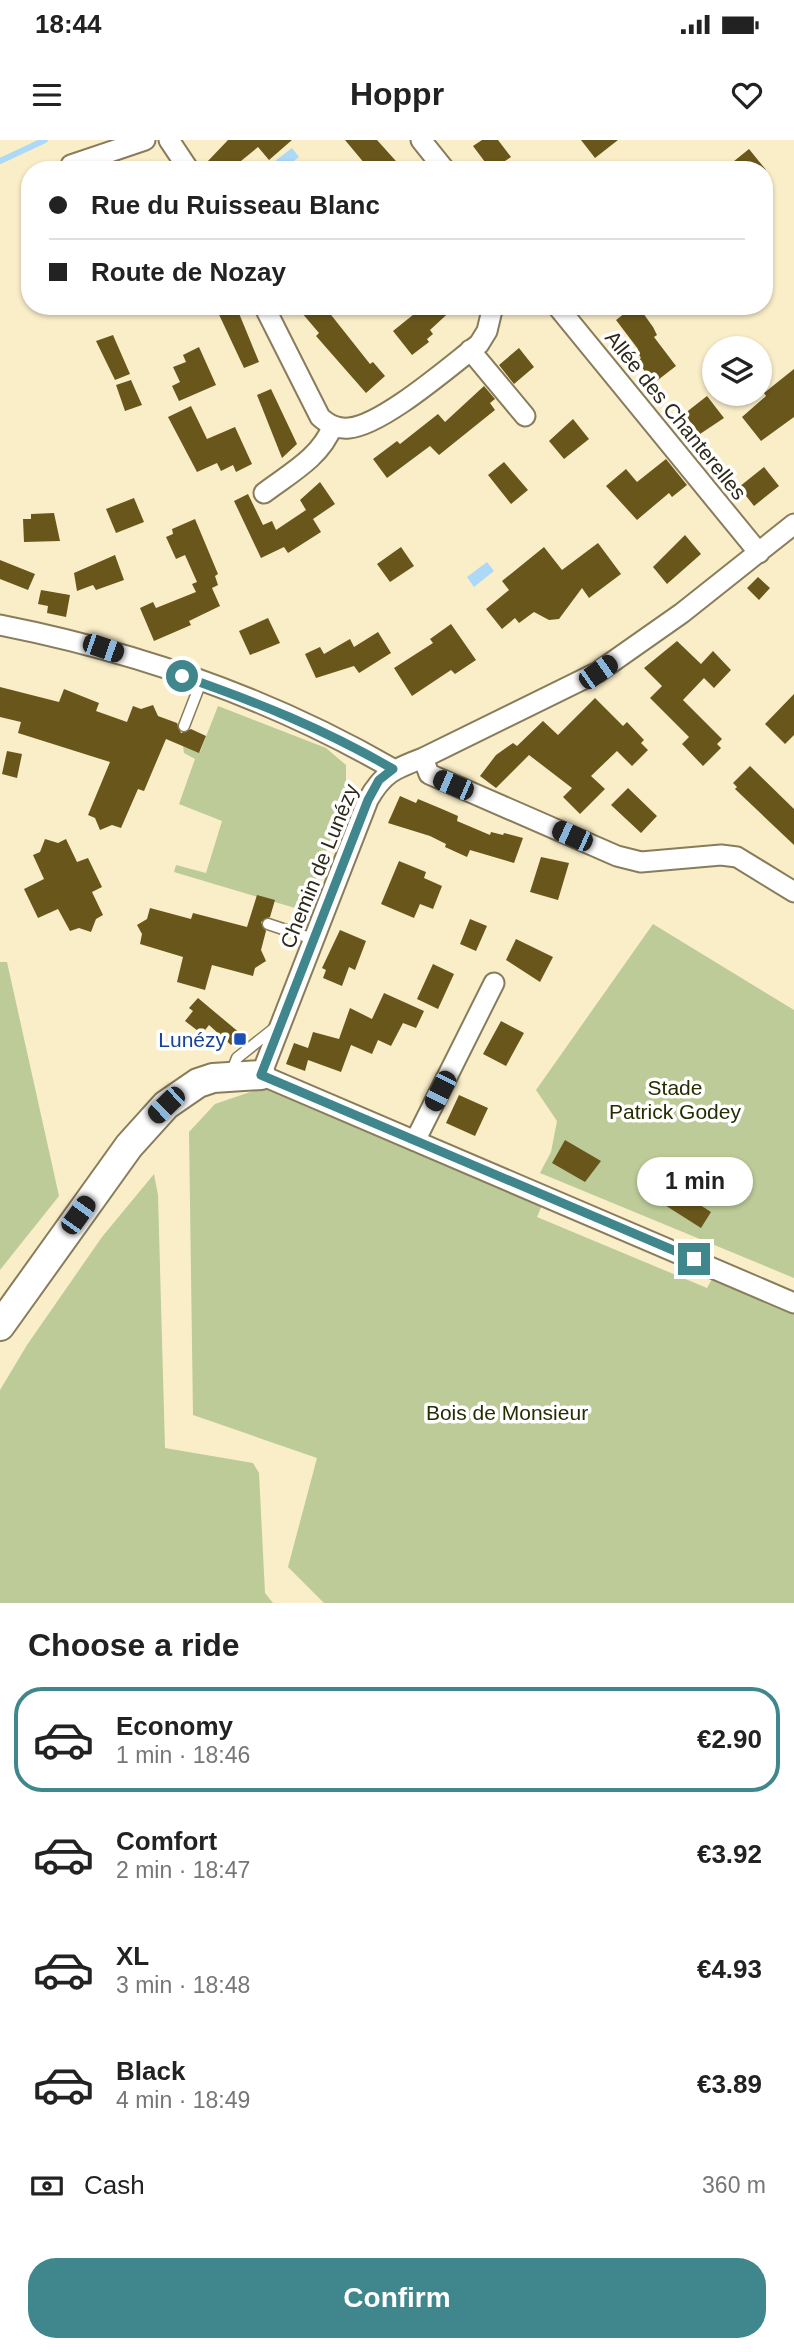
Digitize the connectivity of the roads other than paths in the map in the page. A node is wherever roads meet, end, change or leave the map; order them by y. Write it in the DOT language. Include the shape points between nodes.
graph roads {
  1 [pos="145,140"];
  2 [pos="170,140"];
  3 [pos="421,140"];
  4 [pos="83,161"];
  5 [pos="183,161"];
  6 [pos="438,161"];
  7 [pos="268,315"];
  8 [pos="491,315"];
  9 [pos="564,315"];
  10 [pos="470,350"];
  11 [pos="525,416"];
  12 [pos="332,427"];
  13 [pos="264,493"];
  14 [pos="794,524"];
  15 [pos="759,553"];
  16 [pos="0,625"];
  17 [pos="201,682"];
  18 [pos="184,726"];
  19 [pos="422,758"];
  20 [pos="393,769"];
  21 [pos="794,892"];
  22 [pos="268,924"];
  23 [pos="313,939"];
  24 [pos="494,983"];
  25 [pos="280,1025"];
  26 [pos="249,1075"];
  27 [pos="415,1141"];
  28 [pos="794,1303"];
  29 [pos="0,1326"];
  1 -- 4 [label="street"];
  2 -- 5 [label="street"];
  3 -- 6 [label="street"];
  7 -- 12 [label="street" via="309,398"];
  8 -- 10 [label="street" via="480,344"];
  9 -- 15 [label="street, Allée des Chanterelles"];
  10 -- 11 [label="street"];
  10 -- 12 [label="street" via="368,424"];
  12 -- 13 [label="street" via="318,451"];
  14 -- 15 [label="street, Chemin de Lunézy"];
  15 -- 19 [label="street, Chemin de Lunézy" via="598,672"];
  16 -- 17 [label="street" via="82,641"];
  17 -- 18 [label="lane"];
  17 -- 20 [label="street" via="335,735"];
  19 -- 20 [label="street, Chemin de Lunézy"];
  19 -- 21 [label="street" via="429,774 617,856 641,862 737,857"];
  20 -- 23 [label="street, Chemin de Lunézy" via="379,780 368,800"];
  22 -- 23 [label="lane"];
  23 -- 25 [label="street, Chemin de Lunézy"];
  24 -- 27 [label="street"];
  25 -- 26 [label="street, Chemin de Lunézy"];
  25 -- 26 [label="lane" via="237,1058"];
  26 -- 27 [label="street"];
  26 -- 29 [label="street" via="198,1083 148,1122"];
  27 -- 28 [label="street"];
}
